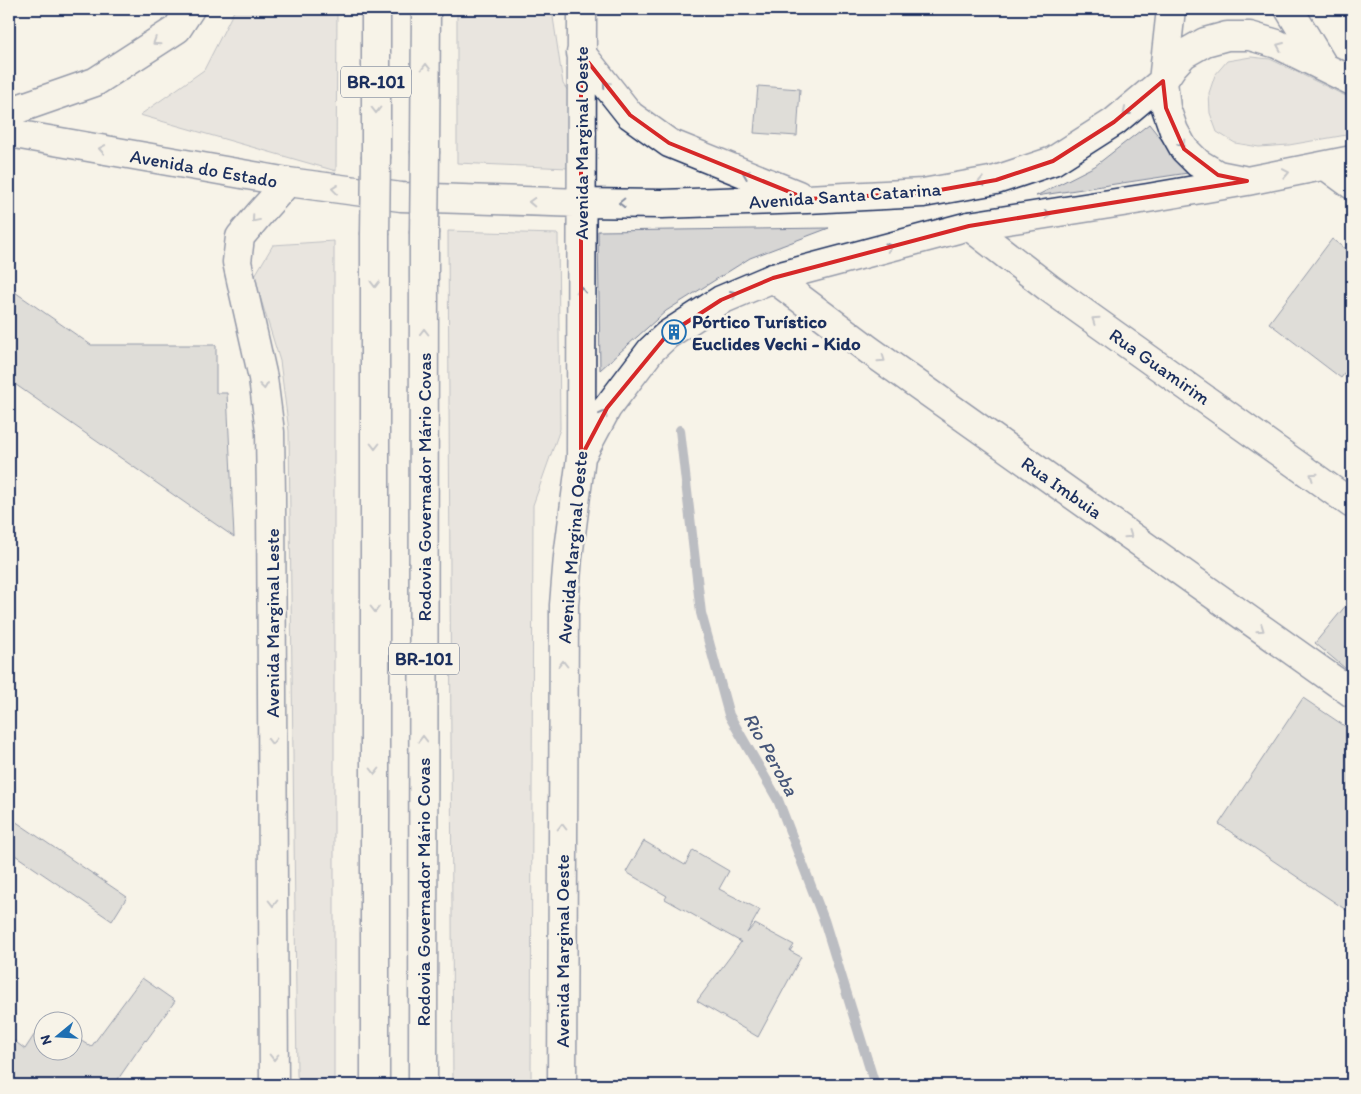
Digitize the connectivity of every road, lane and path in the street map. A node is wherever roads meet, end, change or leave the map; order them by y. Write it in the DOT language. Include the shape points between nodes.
graph roads {
  1 [pos="190,9"];
  2 [pos="376,9"];
  3 [pos="426,9"];
  4 [pos="582,9"];
  5 [pos="1171,9"];
  6 [pos="1289,9"];
  7 [pos="581,53"];
  8 [pos="1324,67"];
  9 [pos="1163,81"];
  10 [pos="1352,81"];
  11 [pos="9,112"];
  12 [pos="9,133"];
  13 [pos="1352,160"];
  14 [pos="1326,166"];
  15 [pos="1247,181"];
  16 [pos="288,182"];
  17 [pos="1352,185"];
  18 [pos="401,197"];
  19 [pos="807,199"];
  20 [pos="581,203"];
  21 [pos="969,226"];
  22 [pos="773,278"];
  23 [pos="581,457"];
  24 [pos="1352,504"];
  25 [pos="1352,693"];
  26 [pos="274,1085"];
  27 [pos="375,1085"];
  28 [pos="423,1085"];
  29 [pos="562,1085"];
  1 -- 11 [label="main road, one-way" via="177,29 95,82"];
  2 -- 27 [label="main road, BR-101, one-way, bridge"];
  28 -- 3 [label="main road, Rodovia Governador Mário Covas / BR-101, one-way, bridge"];
  4 -- 7 [label="main road, Avenida Marginal Oeste"];
  5 -- 9 [label="main road"];
  6 -- 8 [label="main road"];
  19 -- 7 [label="main road, one-way" via="669,143 630,115"];
  7 -- 20 [label="main road, Avenida Marginal Oeste"];
  8 -- 9 [label="main road, Avenida Santa Catarina, one-way" via="1277,44 1250,36 1227,36 1205,42 1184,54"];
  8 -- 10 [label="main road, Avenida Santa Catarina"];
  9 -- 15 [label="main road, one-way" via="1166,108 1184,148 1198,163 1218,175"];
  9 -- 19 [label="main road, Avenida Santa Catarina, one-way" via="1114,122 1053,160 996,180 923,193"];
  16 -- 12 [label="main road, Avenida do Estado, one-way"];
  13 -- 14 [label="main road"];
  15 -- 14 [label="main road, one-way"];
  14 -- 17 [label="main road"];
  21 -- 15 [label="main road, one-way"];
  18 -- 16 [label="main road, Avenida do Estado, one-way"];
  16 -- 26 [label="main road, Avenida Marginal Leste, one-way" via="240,237 237,262 263,378 270,432"];
  20 -- 18 [label="main road, Avenida Santa Catarina, one-way"];
  19 -- 20 [label="main road, Avenida Santa Catarina, one-way"];
  23 -- 20 [label="main road, Avenida Marginal Oeste, one-way"];
  22 -- 21 [label="main road, one-way"];
  24 -- 21 [label="main road, Rua Guamirim, one-way" via="1057,294"];
  23 -- 22 [label="main road, one-way" via="607,408 651,350 667,335 720,300"];
  22 -- 25 [label="main road, Rua Imbuia, one-way"];
  29 -- 23 [label="main road, Avenida Marginal Oeste, one-way" via="564,605"];
}
